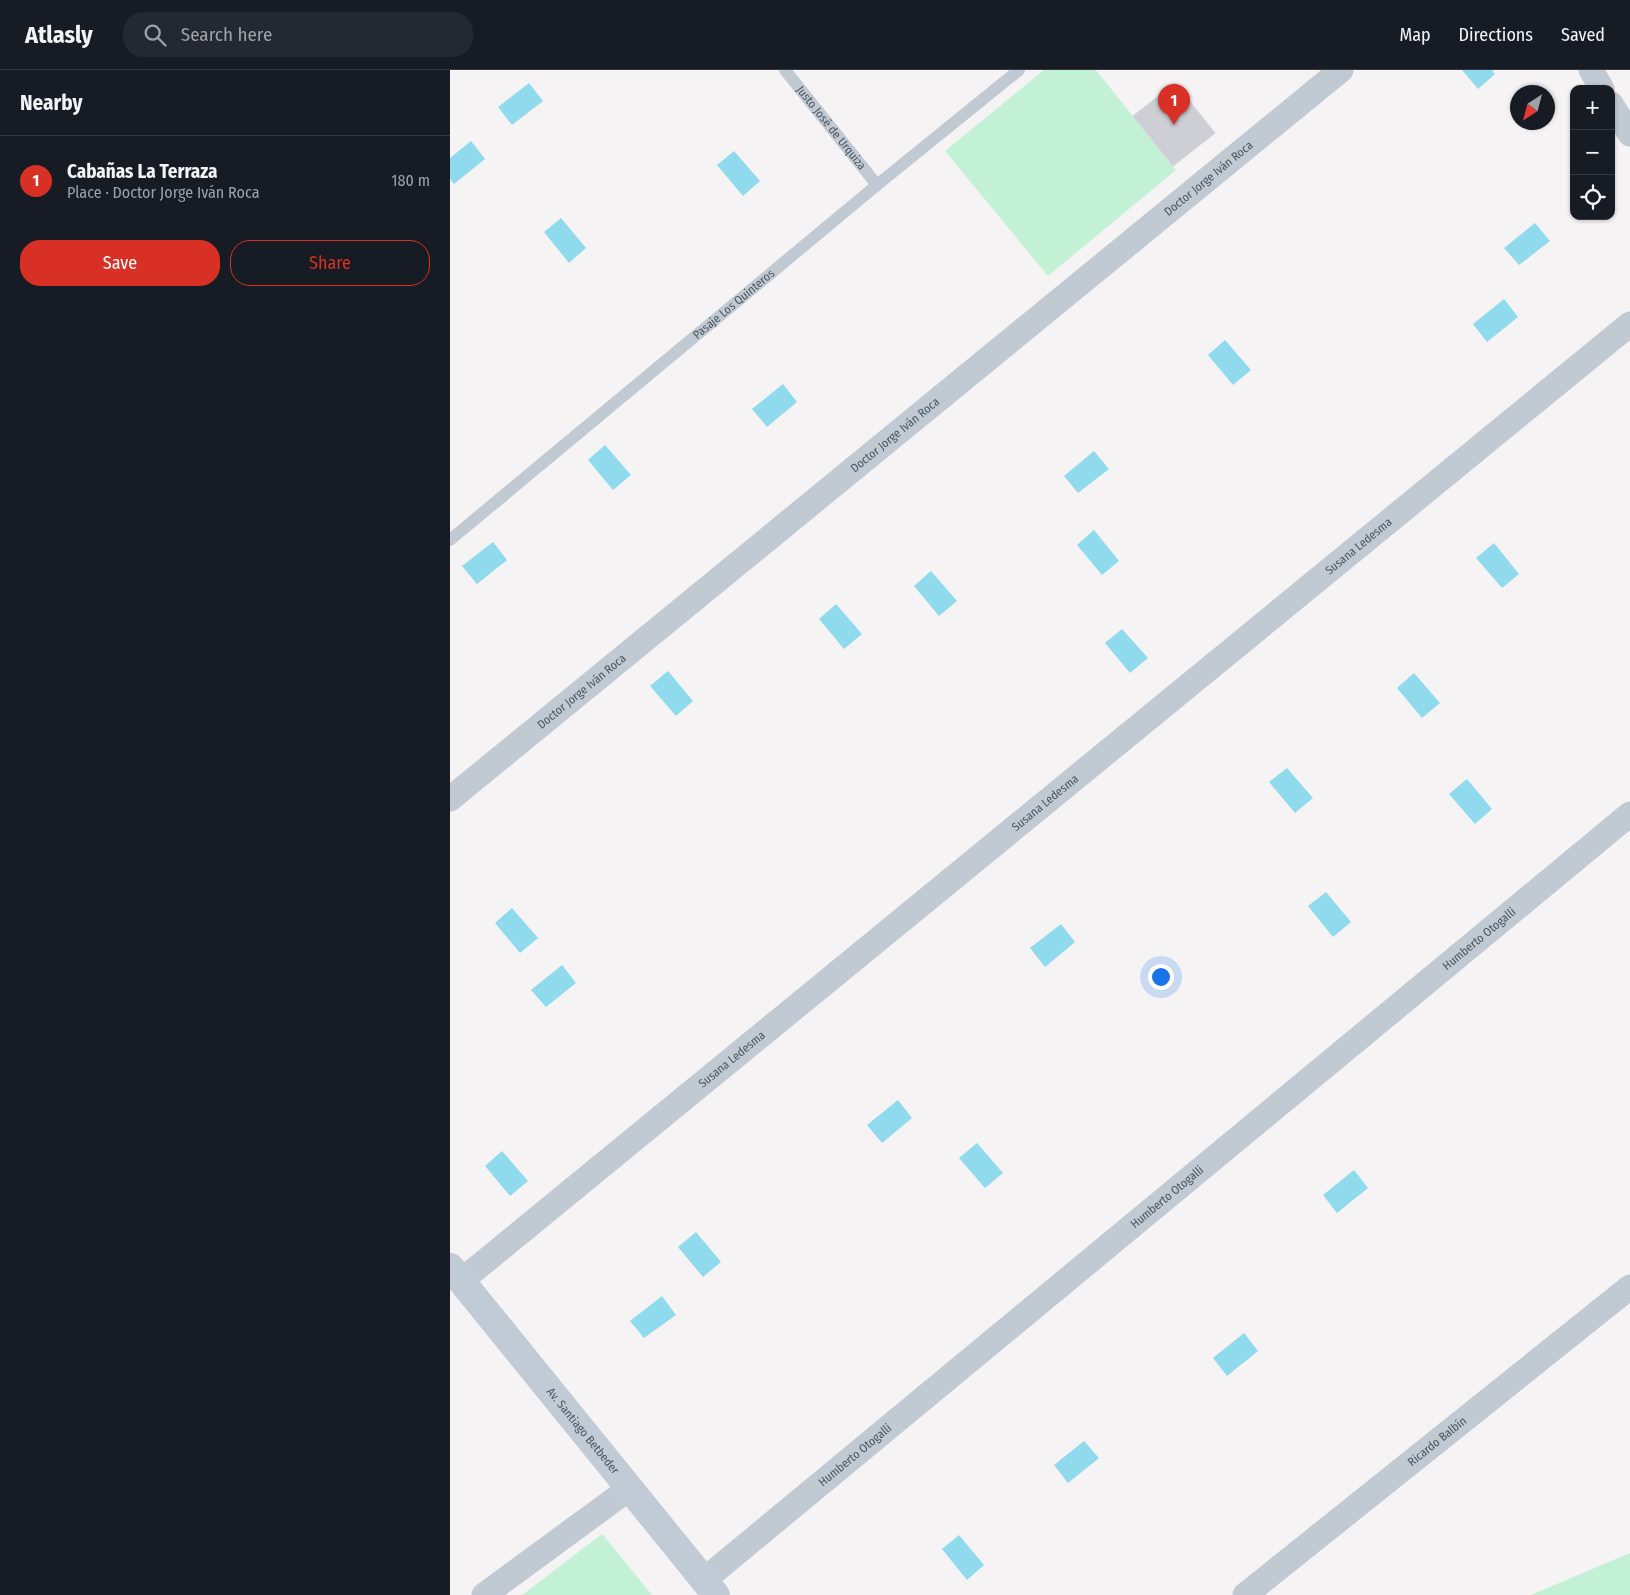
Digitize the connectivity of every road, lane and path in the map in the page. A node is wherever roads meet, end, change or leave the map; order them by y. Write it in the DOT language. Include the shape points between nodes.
graph roads {
  1 [pos="784,70"];
  2 [pos="1019,70"];
  3 [pos="1341,70"];
  4 [pos="1591,70"];
  5 [pos="1600,85"];
  6 [pos="1615,110"];
  7 [pos="1630,134"];
  8 [pos="877,185"];
  9 [pos="1630,324"];
  10 [pos="450,540"];
  11 [pos="450,799"];
  12 [pos="1630,814"];
  13 [pos="456,1274"];
  14 [pos="1630,1287"];
  15 [pos="630,1488"];
  16 [pos="710,1588"];
  17 [pos="484,1595"];
  18 [pos="1245,1595"];
  1 -- 8 [label="lane, Justo José de Urquiza"];
  2 -- 8 [label="lane, Pasaje Los Quinteros"];
  3 -- 11 [label="street, Doctor Jorge Iván Roca"];
  4 -- 5 [label="street"];
  6 -- 7 [label="street"];
  8 -- 10 [label="lane, Pasaje Los Quinteros"];
  9 -- 13 [label="street, Susana Ledesma"];
  12 -- 16 [label="street, Humberto Otogalli"];
  13 -- 15 [label="main road, Av. Santiago Betbeder"];
  14 -- 18 [label="street, Ricardo Balbín"];
  15 -- 16 [label="main road, Av. Santiago Betbeder"];
  15 -- 17 [label="street"];
}
